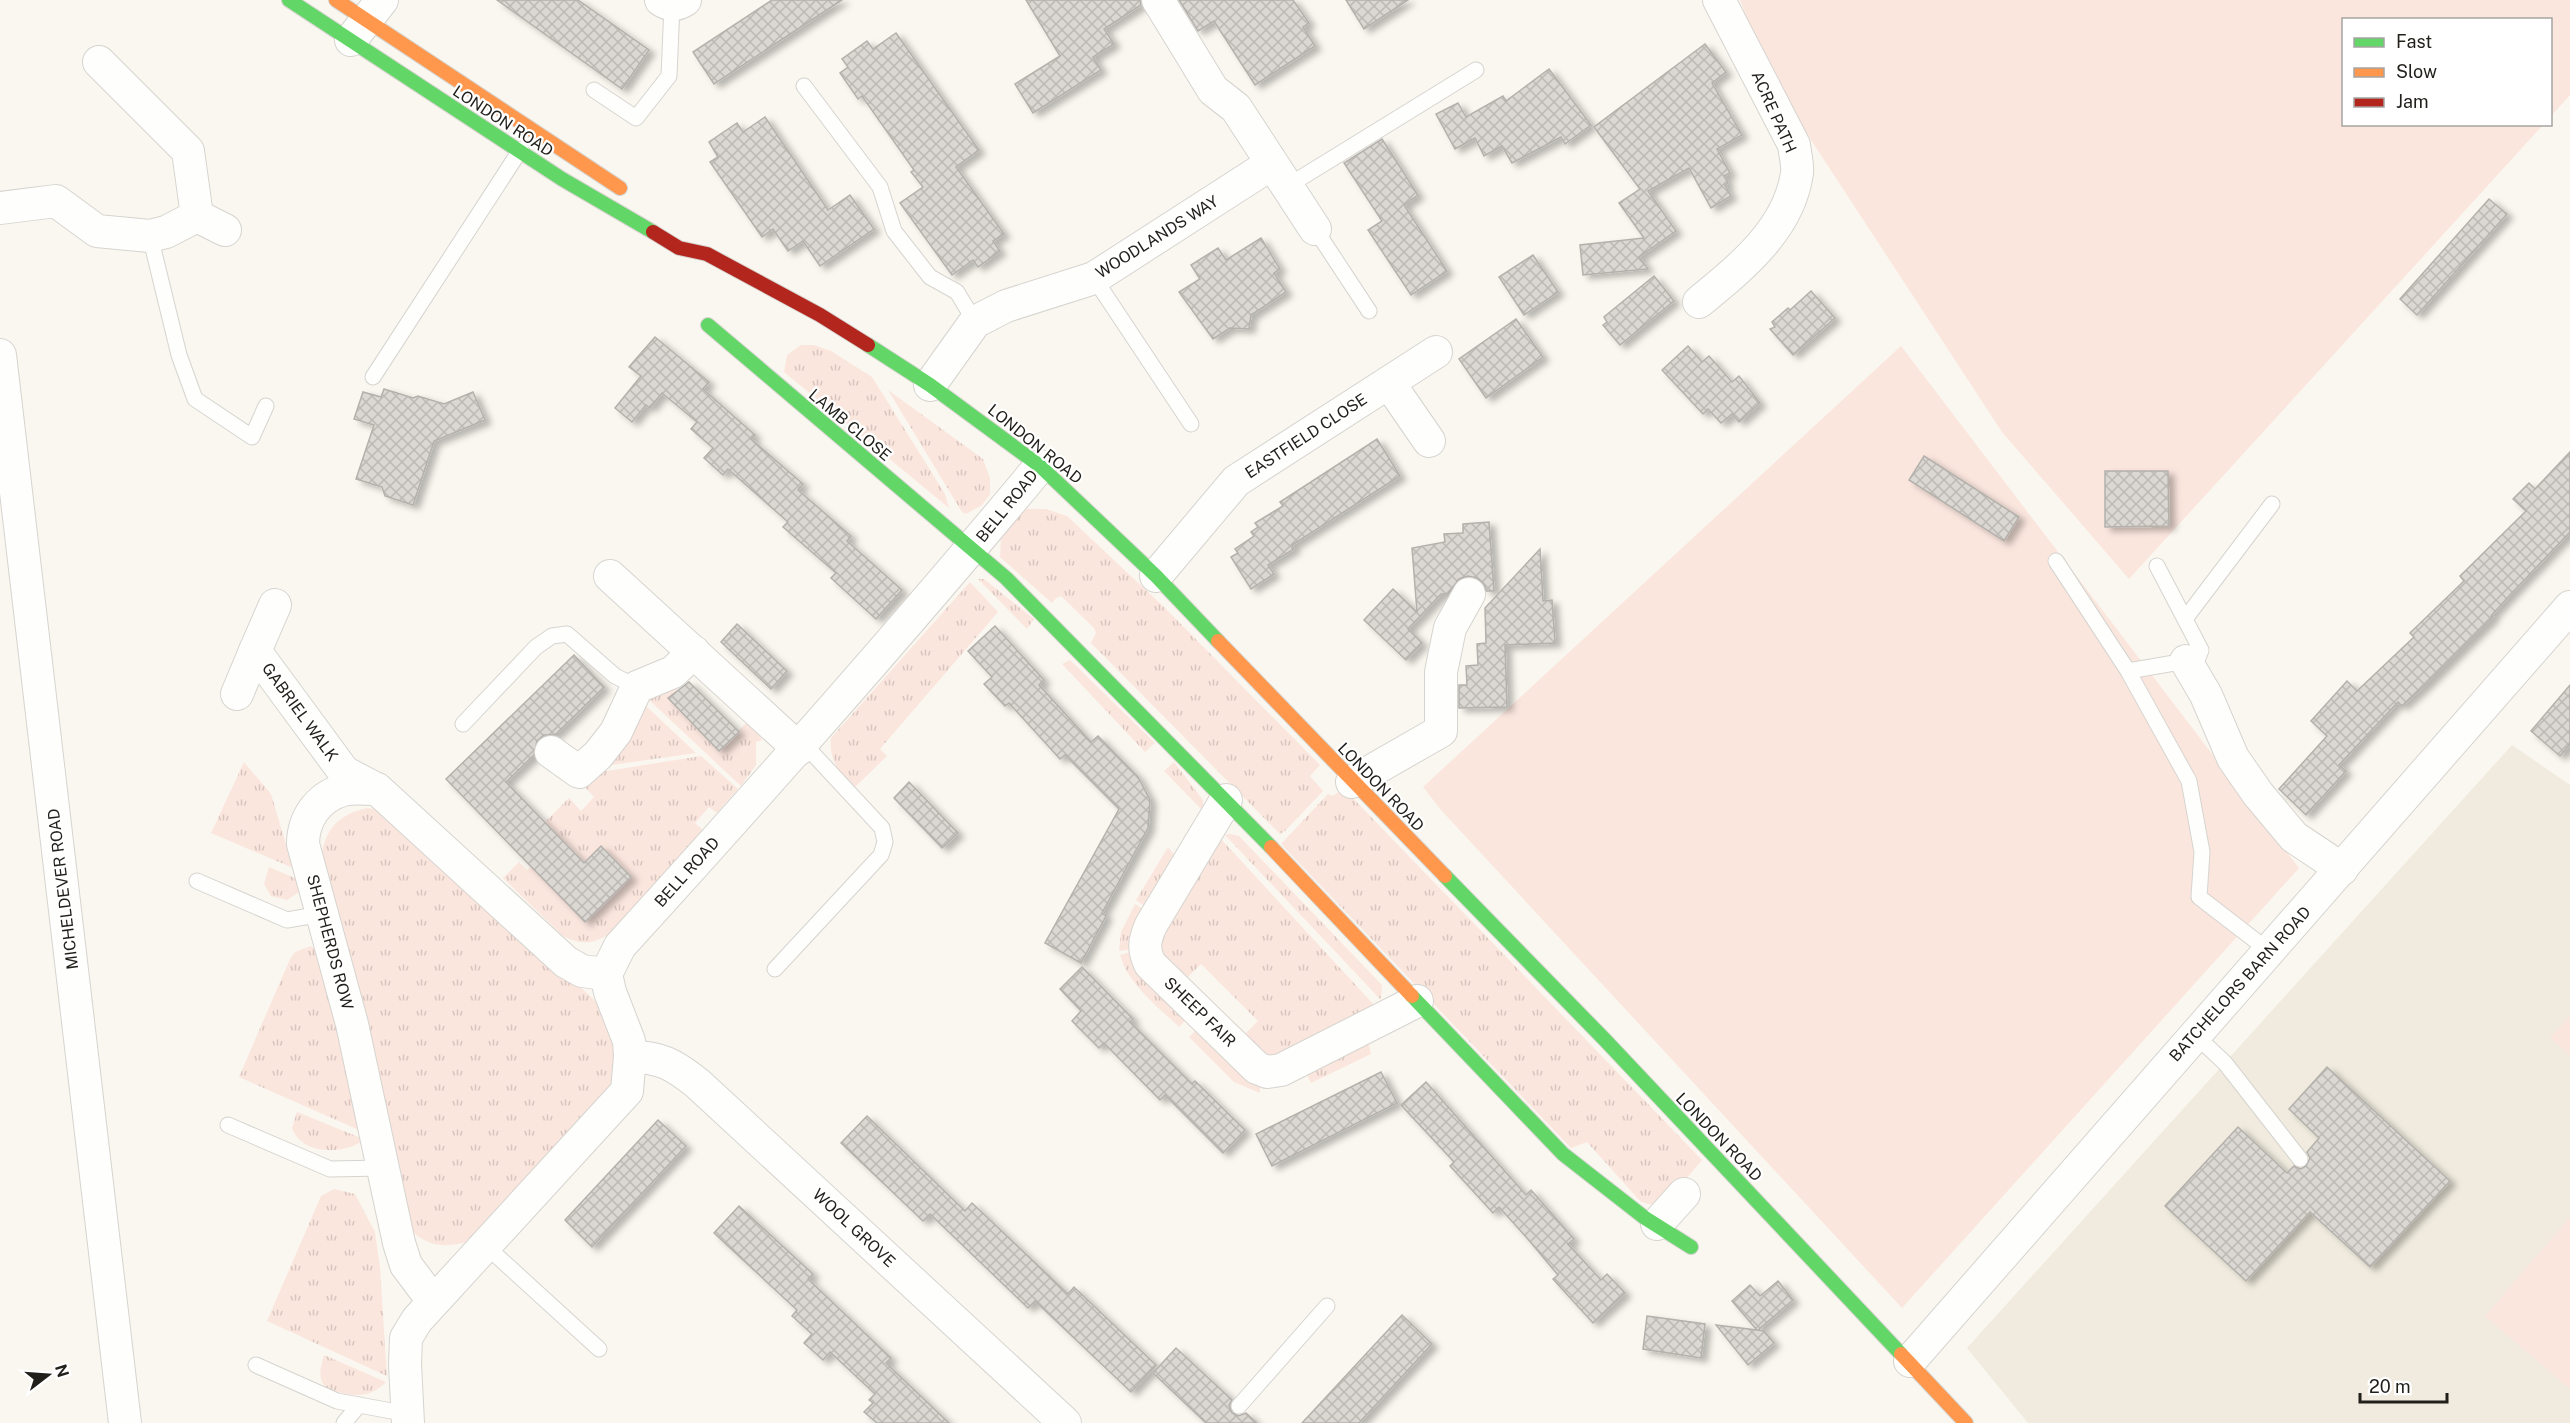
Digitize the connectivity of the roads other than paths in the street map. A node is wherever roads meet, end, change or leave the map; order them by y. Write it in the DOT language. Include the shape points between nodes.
graph roads {
  1 [pos="289,0"];
  2 [pos="336,0"];
  3 [pos="1158,0"];
  4 [pos="1719,0"];
  5 [pos="673,2"];
  6 [pos="366,21"];
  7 [pos="99,62"];
  8 [pos="1476,70"];
  9 [pos="804,86"];
  10 [pos="594,90"];
  11 [pos="532,131"];
  12 [pos="520,150"];
  13 [pos="1278,176"];
  14 [pos="634,197"];
  15 [pos="0,208"];
  16 [pos="197,216"];
  17 [pos="1315,229"];
  18 [pos="225,230"];
  19 [pos="150,236"];
  20 [pos="695,240"];
  21 [pos="707,254"];
  22 [pos="1094,278"];
  23 [pos="1699,302"];
  24 [pos="1369,311"];
  25 [pos="975,322"];
  26 [pos="708,325"];
  27 [pos="1436,352"];
  28 [pos="0,355"];
  29 [pos="373,377"];
  30 [pos="1389,383"];
  31 [pos="930,384"];
  32 [pos="266,406"];
  33 [pos="1191,424"];
  34 [pos="1429,441"];
  35 [pos="1040,466"];
  36 [pos="2272,504"];
  37 [pos="971,550"];
  38 [pos="2056,561"];
  39 [pos="2157,567"];
  40 [pos="610,576"];
  41 [pos="1156,576"];
  42 [pos="1469,594"];
  43 [pos="275,605"];
  44 [pos="2570,607"];
  45 [pos="2185,619"];
  46 [pos="255,651"];
  47 [pos="694,652"];
  48 [pos="2189,666"];
  49 [pos="2128,671"];
  50 [pos="637,687"];
  51 [pos="237,694"];
  52 [pos="463,724"];
  53 [pos="801,746"];
  54 [pos="550,752"];
  55 [pos="1352,782"];
  56 [pos="377,789"];
  57 [pos="1226,800"];
  58 [pos="2342,870"];
  59 [pos="197,881"];
  60 [pos="322,914"];
  61 [pos="2269,951"];
  62 [pos="775,969"];
  63 [pos="606,974"];
  64 [pos="1417,1002"];
  65 [pos="2194,1034"];
  66 [pos="630,1056"];
  67 [pos="228,1125"];
  68 [pos="2300,1159"];
  69 [pos="382,1168"];
  70 [pos="1684,1194"];
  71 [pos="1657,1224"];
  72 [pos="485,1245"];
  73 [pos="1692,1247"];
  74 [pos="433,1300"];
  75 [pos="1327,1306"];
  76 [pos="599,1349"];
  77 [pos="1910,1361"];
  78 [pos="256,1365"];
  79 [pos="359,1405"];
  80 [pos="1239,1406"];
  81 [pos="408,1418"];
  82 [pos="125,1423"];
  83 [pos="344,1423"];
  84 [pos="1065,1423"];
  85 [pos="1966,1423"];
  1 -- 6 [label="street, LONDON ROAD"];
  2 -- 6 [label="street, LONDON ROAD"];
  3 -- 13 [label="street" via="1213,90 1236,108"];
  4 -- 23 [label="street, ACRE PATH" via="1794,146 1798,171 1778,223 1764,244"];
  5 -- 10 [label="lane" via="669,76 636,118"];
  6 -- 11 [label="street, LONDON ROAD"];
  6 -- 12 [label="street, LONDON ROAD"];
  7 -- 16 [label="street" via="188,151"];
  8 -- 13 [label="lane"];
  9 -- 25 [label="lane" via="880,187 894,231 930,277 957,292"];
  11 -- 12 [label="lane"];
  11 -- 14 [label="street, LONDON ROAD"];
  12 -- 21 [label="street, LONDON ROAD" via="679,248"];
  12 -- 29 [label="lane"];
  13 -- 17 [label="street"];
  13 -- 22 [label="street, WOODLANDS WAY"];
  15 -- 19 [label="street" via="56,201 97,231"];
  16 -- 18 [label="street"];
  16 -- 19 [label="street"];
  17 -- 24 [label="lane"];
  19 -- 32 [label="lane" via="179,355 195,399 252,437"];
  20 -- 21 [label="street, LONDON ROAD"];
  21 -- 31 [label="street, LONDON ROAD" via="820,315"];
  22 -- 25 [label="street, WOODLANDS WAY" via="1006,306"];
  22 -- 33 [label="lane"];
  25 -- 31 [label="street, WOODLANDS WAY"];
  26 -- 37 [label="street, LAMB CLOSE"];
  27 -- 30 [label="street, EASTFIELD CLOSE"];
  28 -- 82 [label="street, MICHELDEVER ROAD"];
  30 -- 34 [label="street"];
  30 -- 41 [label="street, EASTFIELD CLOSE" via="1236,481"];
  31 -- 35 [label="street, LONDON ROAD"];
  35 -- 37 [label="street, BELL ROAD"];
  35 -- 41 [label="street, LONDON ROAD"];
  36 -- 45 [label="lane"];
  37 -- 53 [label="street, BELL ROAD"];
  37 -- 57 [label="street" via="1006,578"];
  38 -- 49 [label="lane"];
  39 -- 45 [label="lane"];
  40 -- 47 [label="street"];
  41 -- 55 [label="street, LONDON ROAD"];
  42 -- 55 [label="street" via="1450,628 1441,672 1440,731"];
  43 -- 46 [label="street, GABRIEL WALK"];
  44 -- 58 [label="street, BATCHELORS BARN ROAD"];
  45 -- 48 [label="lane" via="2201,650"];
  46 -- 51 [label="street, GABRIEL WALK"];
  46 -- 56 [label="street, GABRIEL WALK" via="344,772"];
  47 -- 50 [label="street" via="673,672"];
  47 -- 53 [label="street"];
  48 -- 49 [label="lane"];
  48 -- 58 [label="street" via="2233,758 2258,794 2294,837"];
  49 -- 61 [label="lane" via="2189,781 2202,852 2199,897"];
  50 -- 52 [label="lane" via="615,676 567,634 552,636 536,647"];
  50 -- 54 [label="street" via="616,732 579,772"];
  53 -- 62 [label="lane" via="882,828 885,842 881,855"];
  53 -- 63 [label="street, BELL ROAD" via="620,946"];
  55 -- 77 [label="street, LONDON ROAD" via="1606,1041"];
  56 -- 60 [label="street, SHEPHERDS ROW" via="345,789 314,808 308,817 303,844"];
  56 -- 63 [label="street" via="566,962 582,971"];
  57 -- 64 [label="street"];
  57 -- 64 [label="street, SHEEP FAIR" via="1151,925 1144,951 1150,964 1257,1068 1267,1072 1281,1070"];
  58 -- 61 [label="street, BATCHELORS BARN ROAD"];
  59 -- 60 [label="lane" via="287,920"];
  60 -- 69 [label="street, SHEPHERDS ROW" via="352,1024"];
  61 -- 65 [label="street, BATCHELORS BARN ROAD"];
  63 -- 66 [label="street" via="629,1041"];
  64 -- 71 [label="street" via="1563,1154"];
  65 -- 68 [label="lane" via="2225,1063"];
  65 -- 77 [label="street, BATCHELORS BARN ROAD"];
  66 -- 72 [label="street" via="627,1091"];
  66 -- 84 [label="street, WOOL GROVE" via="671,1063 698,1083"];
  67 -- 69 [label="lane" via="330,1169"];
  69 -- 74 [label="street, SHEPHERDS ROW" via="406,1265"];
  70 -- 71 [label="street"];
  71 -- 73 [label="street"];
  72 -- 74 [label="street"];
  72 -- 76 [label="lane"];
  74 -- 81 [label="street" via="406,1338"];
  75 -- 80 [label="lane"];
  77 -- 85 [label="street, LONDON ROAD"];
  78 -- 79 [label="lane" via="337,1401"];
  79 -- 81 [label="lane"];
  79 -- 83 [label="lane"];
}
